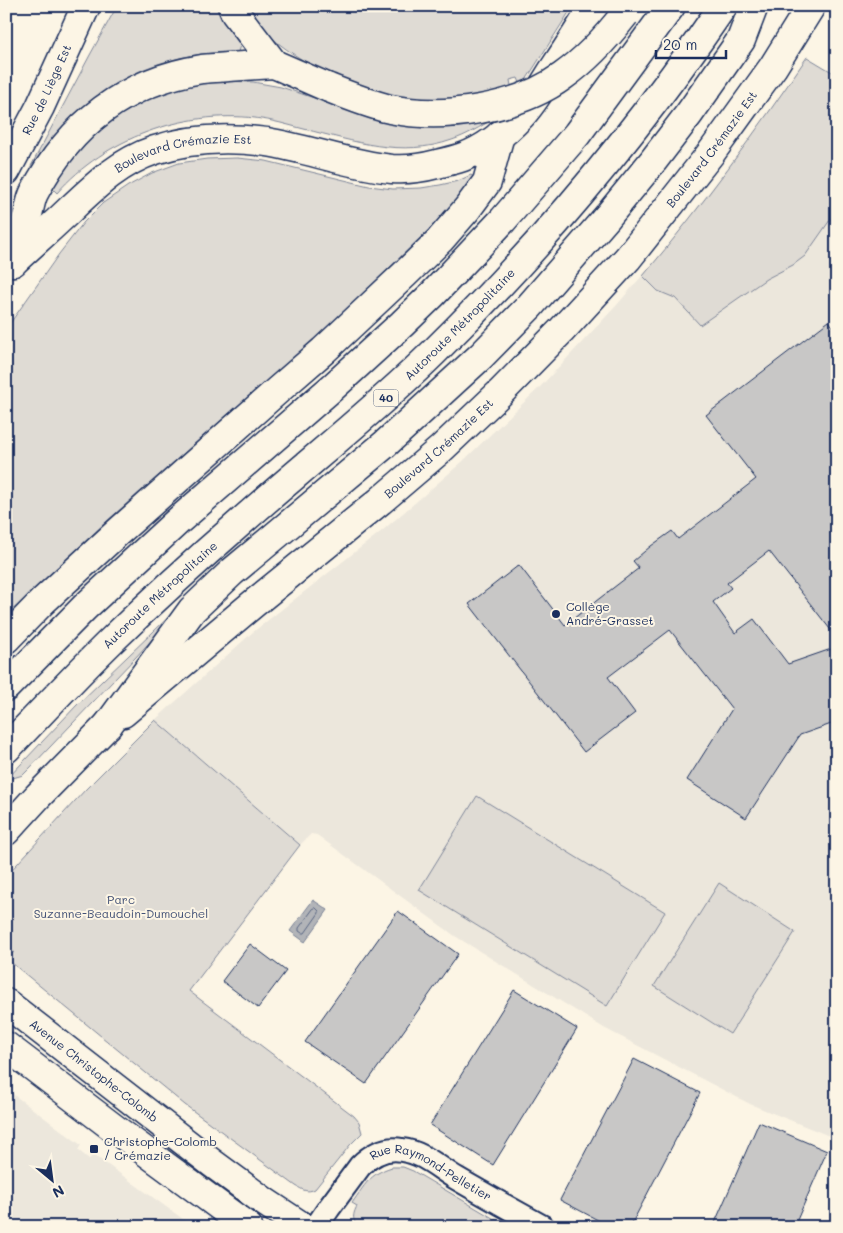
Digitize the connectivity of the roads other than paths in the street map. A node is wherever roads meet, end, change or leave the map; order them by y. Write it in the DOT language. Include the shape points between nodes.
graph roads {
  1 [pos="232,6"];
  2 [pos="594,6"];
  3 [pos="632,6"];
  4 [pos="671,6"];
  5 [pos="723,6"];
  6 [pos="754,6"];
  7 [pos="811,6"];
  8 [pos="83,7"];
  9 [pos="274,64"];
  10 [pos="500,135"];
  11 [pos="6,171"];
  12 [pos="10,267"];
  13 [pos="6,639"];
  14 [pos="6,687"];
  15 [pos="108,725"];
  16 [pos="6,750"];
  17 [pos="6,831"];
  18 [pos="6,1003"];
  19 [pos="6,1046"];
  20 [pos="248,1227"];
  21 [pos="303,1227"];
  22 [pos="316,1227"];
  23 [pos="543,1227"];
  1 -- 9 [label="main road"];
  2 -- 10 [label="main road, Boulevard Crémazie Est" via="532,103"];
  3 -- 9 [label="main road, bridge" via="594,50 562,77 544,88 498,106 446,113 391,109 371,104"];
  4 -- 14 [label="main road" via="571,141 433,294 341,380 178,521 78,614"];
  5 -- 16 [label="main road, Autoroute Métropolitaine / 40" via="671,80 606,162 489,297 394,390 131,622"];
  6 -- 15 [label="main road" via="741,40 712,83 653,161 529,307 384,445 232,572 192,610"];
  7 -- 15 [label="main road, Boulevard Crémazie Est" via="773,67 711,153 628,258 561,331 441,449"];
  8 -- 11 [label="main road, Rue de Liège Est" via="40,106"];
  9 -- 12 [label="main road" via="204,68 167,77 129,93 97,114 66,144 34,194"];
  10 -- 12 [label="main road, Boulevard Crémazie Est" via="462,158 411,169 376,167 266,142 205,140 170,146 137,158 92,187"];
  10 -- 13 [label="main road" via="487,182 440,240 330,345 118,532"];
  15 -- 17 [label="main road, Boulevard Crémazie Est"];
  18 -- 21 [label="main road, Avenue Christophe-Colomb" via="212,1163"];
  19 -- 20 [label="main road"];
  22 -- 23 [label="street, Rue Raymond-Pelletier" via="360,1166 378,1153 392,1149 414,1153"];
}
